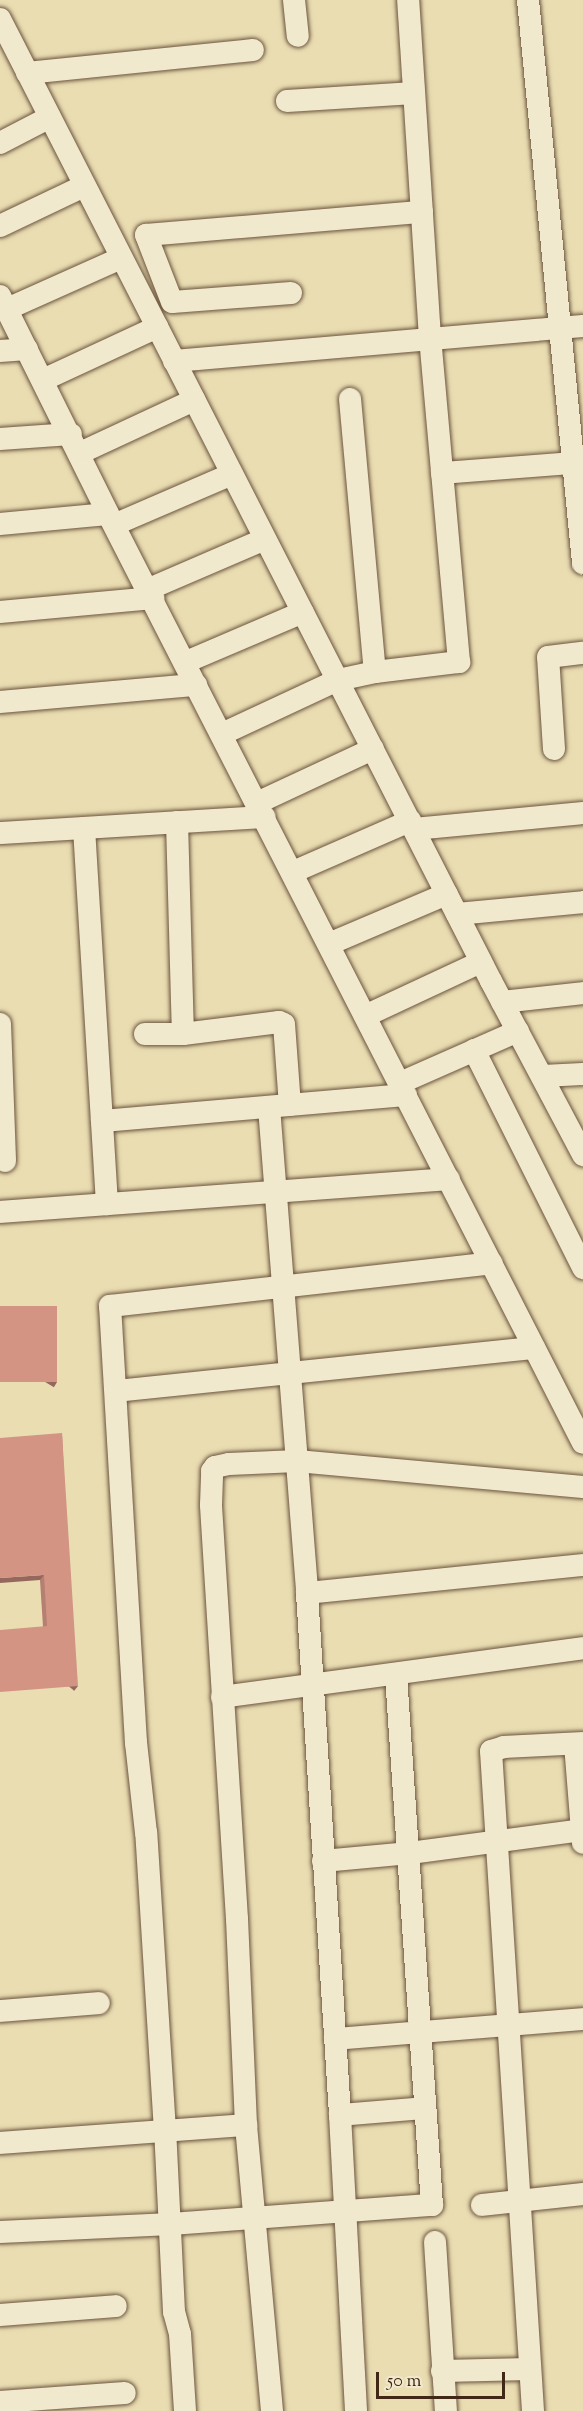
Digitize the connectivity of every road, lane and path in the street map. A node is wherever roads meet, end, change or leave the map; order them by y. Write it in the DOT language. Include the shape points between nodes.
graph roads {
  1 [pos="294,0"];
  2 [pos="408,0"];
  3 [pos="528,0"];
  4 [pos="0,19"];
  5 [pos="298,36"];
  6 [pos="253,50"];
  7 [pos="7,52"];
  8 [pos="27,73"];
  9 [pos="414,93"];
  10 [pos="287,101"];
  11 [pos="50,117"];
  12 [pos="0,142"];
  13 [pos="84,186"];
  14 [pos="422,212"];
  15 [pos="0,226"];
  16 [pos="121,258"];
  17 [pos="291,293"];
  18 [pos="4,303"];
  19 [pos="583,326"];
  20 [pos="157,327"];
  21 [pos="560,328"];
  22 [pos="430,338"];
  23 [pos="27,349"];
  24 [pos="0,351"];
  25 [pos="174,361"];
  26 [pos="43,380"];
  27 [pos="350,399"];
  28 [pos="194,400"];
  29 [pos="0,439"];
  30 [pos="75,443"];
  31 [pos="573,463"];
  32 [pos="442,473"];
  33 [pos="232,474"];
  34 [pos="112,519"];
  35 [pos="0,524"];
  36 [pos="265,539"];
  37 [pos="583,563"];
  38 [pos="151,594"];
  39 [pos="0,612"];
  40 [pos="303,612"];
  41 [pos="583,653"];
  42 [pos="186,662"];
  43 [pos="375,672"];
  44 [pos="338,680"];
  45 [pos="196,685"];
  46 [pos="0,702"];
  47 [pos="222,734"];
  48 [pos="373,749"];
  49 [pos="554,749"];
  50 [pos="261,810"];
  51 [pos="583,813"];
  52 [pos="177,822"];
  53 [pos="412,825"];
  54 [pos="84,828"];
  55 [pos="0,833"];
  56 [pos="293,872"];
  57 [pos="447,894"];
  58 [pos="583,902"];
  59 [pos="457,914"];
  60 [pos="329,944"];
  61 [pos="482,962"];
  62 [pos="583,993"];
  63 [pos="502,1002"];
  64 [pos="365,1016"];
  65 [pos="0,1024"];
  66 [pos="518,1031"];
  67 [pos="145,1034"];
  68 [pos="183,1034"];
  69 [pos="474,1050"];
  70 [pos="583,1074"];
  71 [pos="543,1076"];
  72 [pos="403,1089"];
  73 [pos="279,1106"];
  74 [pos="102,1121"];
  75 [pos="583,1155"];
  76 [pos="5,1161"];
  77 [pos="449,1179"];
  78 [pos="276,1192"];
  79 [pos="106,1204"];
  80 [pos="0,1212"];
  81 [pos="492,1263"];
  82 [pos="583,1268"];
  83 [pos="282,1287"];
  84 [pos="534,1348"];
  85 [pos="289,1373"];
  86 [pos="116,1391"];
  87 [pos="583,1443"];
  88 [pos="297,1461"];
  89 [pos="583,1486"];
  90 [pos="583,1565"];
  91 [pos="307,1593"];
  92 [pos="583,1648"];
  93 [pos="396,1675"];
  94 [pos="313,1686"];
  95 [pos="222,1698"];
  96 [pos="579,1743"];
  97 [pos="583,1834"];
  98 [pos="495,1841"];
  99 [pos="410,1853"];
  100 [pos="323,1861"];
  101 [pos="99,2003"];
  102 [pos="0,2011"];
  103 [pos="583,2019"];
  104 [pos="508,2025"];
  105 [pos="422,2032"];
  106 [pos="335,2039"];
  107 [pos="425,2108"];
  108 [pos="340,2115"];
  109 [pos="246,2125"];
  110 [pos="165,2131"];
  111 [pos="0,2143"];
  112 [pos="583,2194"];
  113 [pos="519,2201"];
  114 [pos="482,2205"];
  115 [pos="346,2211"];
  116 [pos="255,2218"];
  117 [pos="171,2224"];
  118 [pos="0,2232"];
  119 [pos="435,2242"];
  120 [pos="116,2306"];
  121 [pos="0,2315"];
  122 [pos="530,2369"];
  123 [pos="442,2371"];
  124 [pos="125,2393"];
  125 [pos="0,2402"];
  126 [pos="185,2411"];
  127 [pos="272,2411"];
  128 [pos="356,2411"];
  129 [pos="446,2411"];
  130 [pos="533,2411"];
  1 -- 5 [label="street"];
  2 -- 9 [label="street"];
  3 -- 21 [label="street"];
  4 -- 7 [label="street"];
  6 -- 8 [label="street"];
  7 -- 8 [label="street"];
  8 -- 11 [label="street"];
  9 -- 10 [label="street"];
  9 -- 14 [label="street"];
  11 -- 12 [label="street"];
  11 -- 13 [label="street"];
  13 -- 15 [label="street"];
  13 -- 16 [label="street"];
  14 -- 17 [label="street" via="146,235 172,302"];
  14 -- 22 [label="street"];
  16 -- 18 [label="street"];
  16 -- 20 [label="street"];
  18 -- 23 [label="street"];
  19 -- 21 [label="street"];
  20 -- 25 [label="street"];
  20 -- 26 [label="street"];
  21 -- 22 [label="street"];
  21 -- 31 [label="street"];
  22 -- 25 [label="street"];
  22 -- 32 [label="street"];
  23 -- 24 [label="street"];
  23 -- 26 [label="street"];
  25 -- 28 [label="street"];
  26 -- 30 [label="street"];
  27 -- 43 [label="street"];
  28 -- 30 [label="street"];
  28 -- 33 [label="street"];
  29 -- 30 [label="street"];
  30 -- 34 [label="street"];
  31 -- 32 [label="street"];
  31 -- 37 [label="street"];
  32 -- 43 [label="street" via="459,662"];
  33 -- 34 [label="street"];
  33 -- 36 [label="street"];
  34 -- 35 [label="street"];
  34 -- 38 [label="street"];
  36 -- 38 [label="street"];
  36 -- 40 [label="street"];
  38 -- 39 [label="street"];
  38 -- 42 [label="street"];
  40 -- 42 [label="street"];
  40 -- 44 [label="street"];
  41 -- 49 [label="street" via="548,657"];
  42 -- 45 [label="street"];
  43 -- 44 [label="street"];
  44 -- 47 [label="street"];
  44 -- 48 [label="street"];
  45 -- 46 [label="street"];
  45 -- 47 [label="street"];
  47 -- 50 [label="street"];
  48 -- 50 [label="street"];
  48 -- 53 [label="street"];
  50 -- 52 [label="street"];
  50 -- 56 [label="street"];
  51 -- 53 [label="street"];
  52 -- 54 [label="street"];
  52 -- 68 [label="street"];
  53 -- 56 [label="street"];
  53 -- 57 [label="street"];
  54 -- 55 [label="street"];
  54 -- 74 [label="street"];
  56 -- 60 [label="street"];
  57 -- 59 [label="street"];
  57 -- 60 [label="street"];
  58 -- 59 [label="street"];
  59 -- 61 [label="street"];
  60 -- 64 [label="street"];
  61 -- 63 [label="street"];
  61 -- 64 [label="street"];
  62 -- 63 [label="street"];
  63 -- 66 [label="street"];
  64 -- 72 [label="street"];
  65 -- 76 [label="street"];
  66 -- 69 [label="street"];
  66 -- 71 [label="street"];
  67 -- 68 [label="street"];
  68 -- 73 [label="street" via="284,1024"];
  69 -- 72 [label="street"];
  69 -- 82 [label="street"];
  70 -- 71 [label="street"];
  71 -- 75 [label="street"];
  72 -- 73 [label="street"];
  72 -- 77 [label="street"];
  73 -- 74 [label="street"];
  73 -- 78 [label="street"];
  74 -- 79 [label="street"];
  77 -- 78 [label="street"];
  77 -- 81 [label="street"];
  78 -- 79 [label="street"];
  78 -- 83 [label="street"];
  79 -- 80 [label="street"];
  81 -- 83 [label="street"];
  81 -- 84 [label="street"];
  83 -- 85 [label="street"];
  83 -- 86 [label="street" via="110,1306"];
  84 -- 85 [label="street"];
  84 -- 87 [label="street"];
  85 -- 86 [label="street"];
  85 -- 88 [label="street"];
  86 -- 110 [label="street" via="136,1743 146,1833"];
  88 -- 89 [label="street"];
  88 -- 91 [label="street"];
  88 -- 95 [label="street" via="229,1464 212,1471"];
  90 -- 91 [label="street"];
  91 -- 94 [label="street"];
  92 -- 93 [label="street"];
  93 -- 94 [label="street"];
  93 -- 99 [label="street"];
  94 -- 95 [label="street"];
  94 -- 100 [label="street"];
  95 -- 109 [label="street"];
  96 -- 97 [label="street"];
  96 -- 98 [label="street" via="491,1751"];
  97 -- 98 [label="street"];
  98 -- 99 [label="street"];
  98 -- 104 [label="street"];
  99 -- 100 [label="street"];
  99 -- 105 [label="street"];
  100 -- 106 [label="street"];
  101 -- 102 [label="street"];
  103 -- 104 [label="street"];
  104 -- 105 [label="street"];
  104 -- 113 [label="street"];
  105 -- 106 [label="street"];
  105 -- 107 [label="street"];
  106 -- 108 [label="street"];
  107 -- 108 [label="street"];
  107 -- 115 [label="street" via="432,2205"];
  108 -- 115 [label="street"];
  109 -- 110 [label="street"];
  109 -- 116 [label="street"];
  110 -- 111 [label="street"];
  110 -- 117 [label="street"];
  112 -- 113 [label="street"];
  113 -- 114 [label="street"];
  113 -- 122 [label="street"];
  115 -- 116 [label="street"];
  115 -- 128 [label="street"];
  116 -- 117 [label="street"];
  116 -- 127 [label="street"];
  117 -- 118 [label="street"];
  117 -- 126 [label="street" via="174,2312 180,2334"];
  119 -- 123 [label="street"];
  120 -- 121 [label="street"];
  122 -- 123 [label="street"];
  122 -- 130 [label="street"];
  123 -- 129 [label="street"];
  124 -- 125 [label="street"];
}
